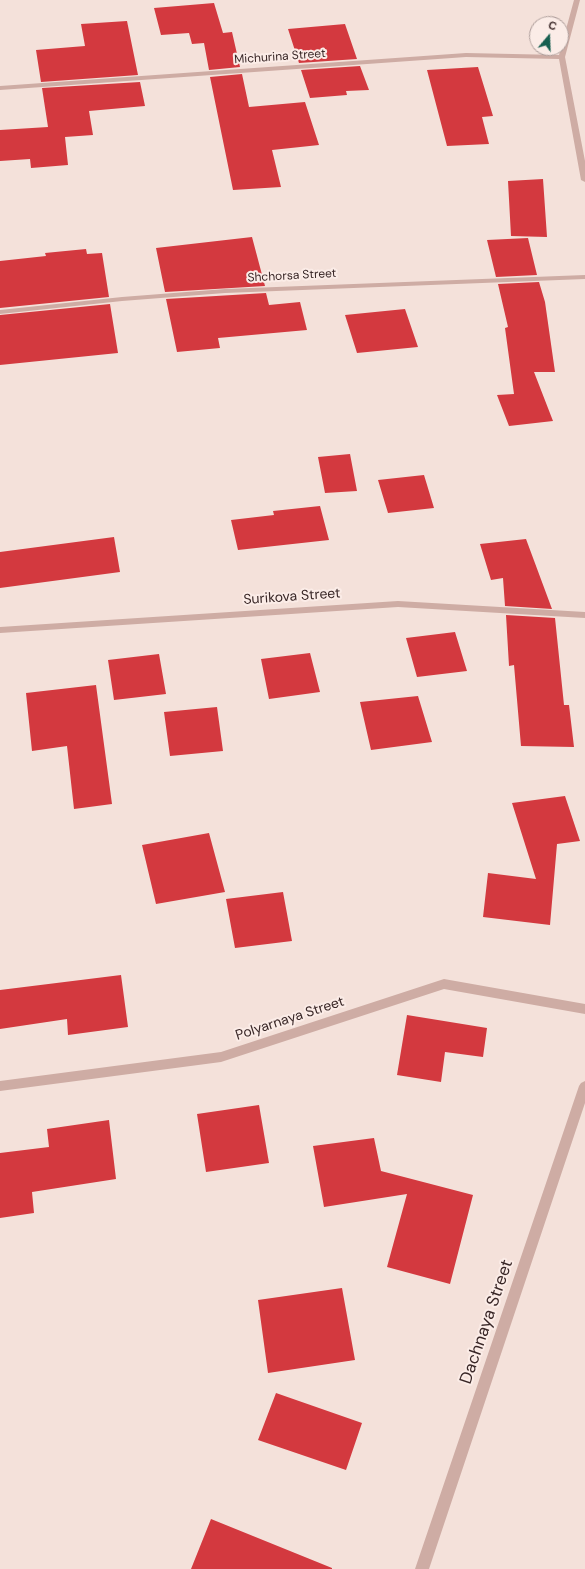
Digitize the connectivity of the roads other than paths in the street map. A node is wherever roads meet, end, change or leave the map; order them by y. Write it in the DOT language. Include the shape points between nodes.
graph roads {
  1 [pos="576,0"];
  2 [pos="562,57"];
  3 [pos="0,88"];
  4 [pos="585,180"];
  5 [pos="585,276"];
  6 [pos="0,312"];
  7 [pos="585,615"];
  8 [pos="0,630"];
  9 [pos="585,1009"];
  10 [pos="0,1086"];
  11 [pos="585,1086"];
  12 [pos="422,1569"];
  1 -- 2 [label="street"];
  2 -- 3 [label="street, Michurina Street" via="466,55"];
  2 -- 4 [label="street"];
  5 -- 6 [label="street, Shchorsa Street" via="225,291"];
  7 -- 8 [label="street, Surikova Street" via="398,604"];
  9 -- 10 [label="street, Polyarnaya Street" via="444,984 221,1057"];
  11 -- 12 [label="street, Dachnaya Street"];
}
